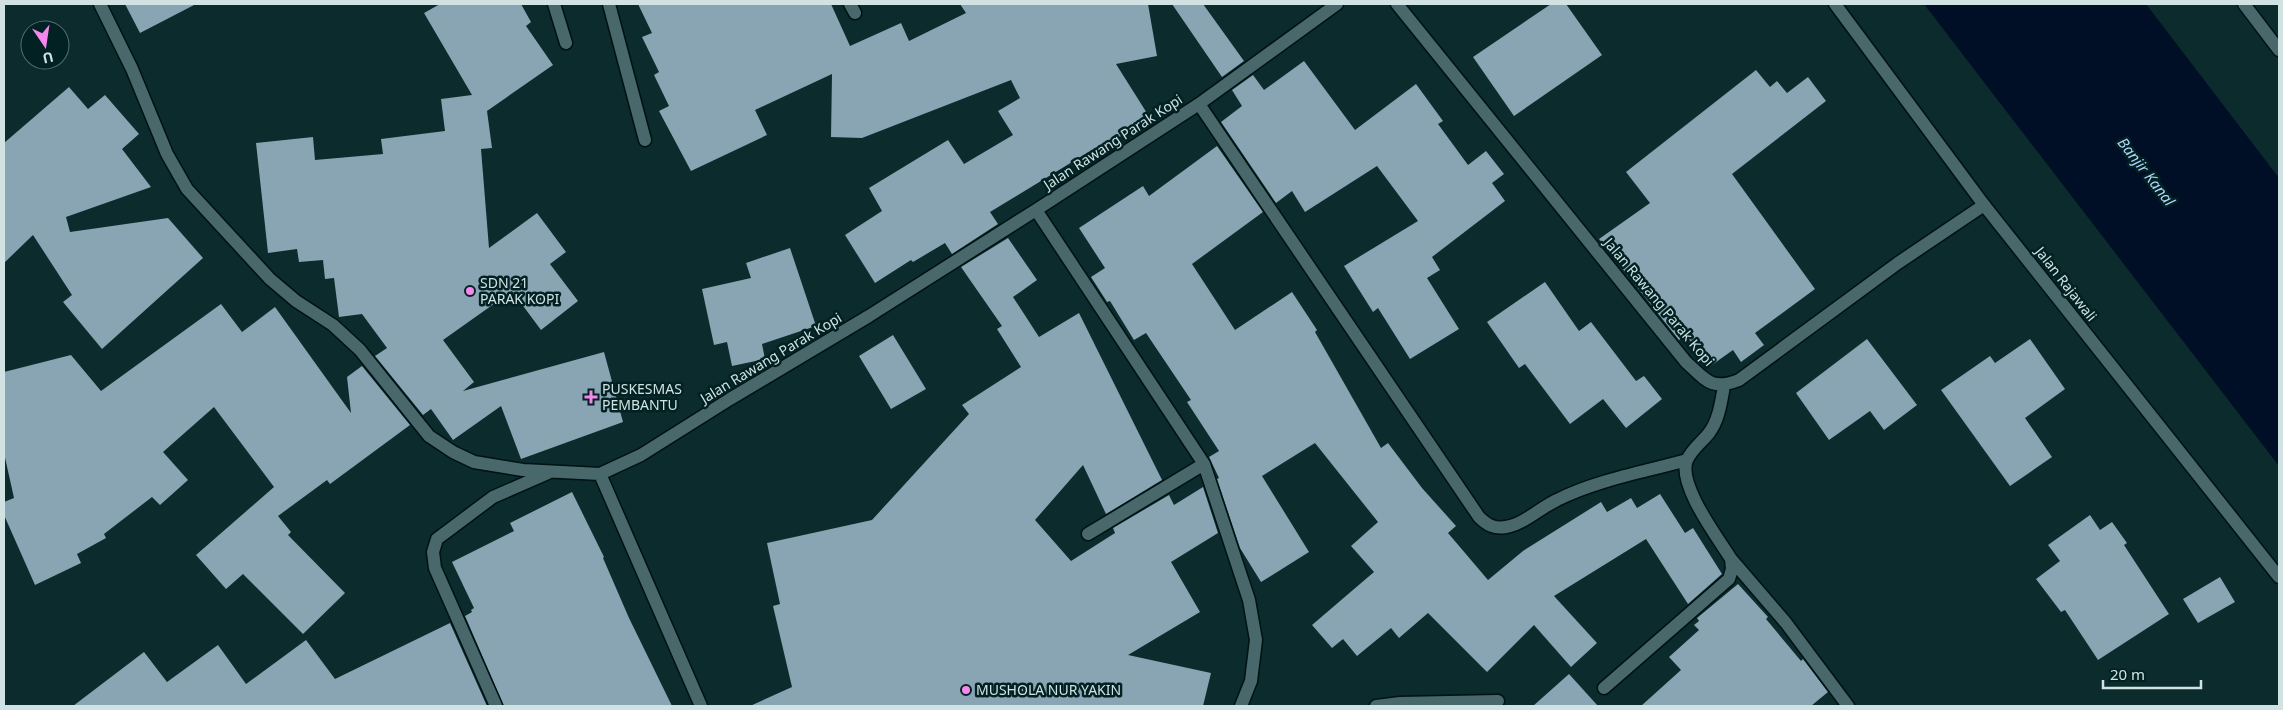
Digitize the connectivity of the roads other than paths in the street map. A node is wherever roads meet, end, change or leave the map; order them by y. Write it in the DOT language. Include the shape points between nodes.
graph roads {
  1 [pos="100,4"];
  2 [pos="554,4"];
  3 [pos="609,4"];
  4 [pos="1337,4"];
  5 [pos="1397,4"];
  6 [pos="1835,4"];
  7 [pos="2244,4"];
  8 [pos="566,43"];
  9 [pos="2279,50"];
  10 [pos="1199,104"];
  11 [pos="645,140"];
  12 [pos="1984,205"];
  13 [pos="1036,210"];
  14 [pos="1724,386"];
  15 [pos="1687,460"];
  16 [pos="1204,464"];
  17 [pos="551,472"];
  18 [pos="600,474"];
  19 [pos="1088,534"];
  20 [pos="1731,559"];
  21 [pos="2279,578"];
  22 [pos="1604,688"];
  23 [pos="1498,701"];
  24 [pos="496,706"];
  25 [pos="701,706"];
  26 [pos="1241,706"];
  27 [pos="1376,706"];
  28 [pos="1848,706"];
  1 -- 17 [label="street, Jalan Rawang Parak Kopi" via="132,68 167,154 187,188 264,273 296,301 333,325 360,350 429,436 474,462"];
  2 -- 8 [label="street"];
  3 -- 11 [label="street"];
  4 -- 10 [label="street, Jalan Rawang Parak Kopi"];
  5 -- 14 [label="street, Jalan Rawang Parak Kopi" via="1686,362 1704,379"];
  6 -- 12 [label="street, Jalan Rajawali"];
  7 -- 9 [label="street"];
  10 -- 13 [label="street, Jalan Rawang Parak Kopi"];
  10 -- 15 [label="street" via="1485,523 1494,528 1514,525 1557,500 1590,487"];
  12 -- 14 [label="street" via="1898,263 1739,380"];
  12 -- 21 [label="street, Jalan Rajawali"];
  13 -- 16 [label="street"];
  13 -- 18 [label="street, Jalan Rawang Parak Kopi" via="641,455"];
  14 -- 15 [label="street" via="1718,415"];
  15 -- 20 [label="street" via="1684,472 1689,488"];
  16 -- 19 [label="street"];
  16 -- 26 [label="street" via="1249,600 1256,640 1251,681"];
  17 -- 18 [label="street, Jalan Rawang Parak Kopi"];
  17 -- 24 [label="street" via="493,497 437,539 433,552 435,568"];
  18 -- 25 [label="street"];
  20 -- 22 [label="street" via="1728,579"];
  20 -- 28 [label="street" via="1786,623"];
  23 -- 27 [label="street"];
}
